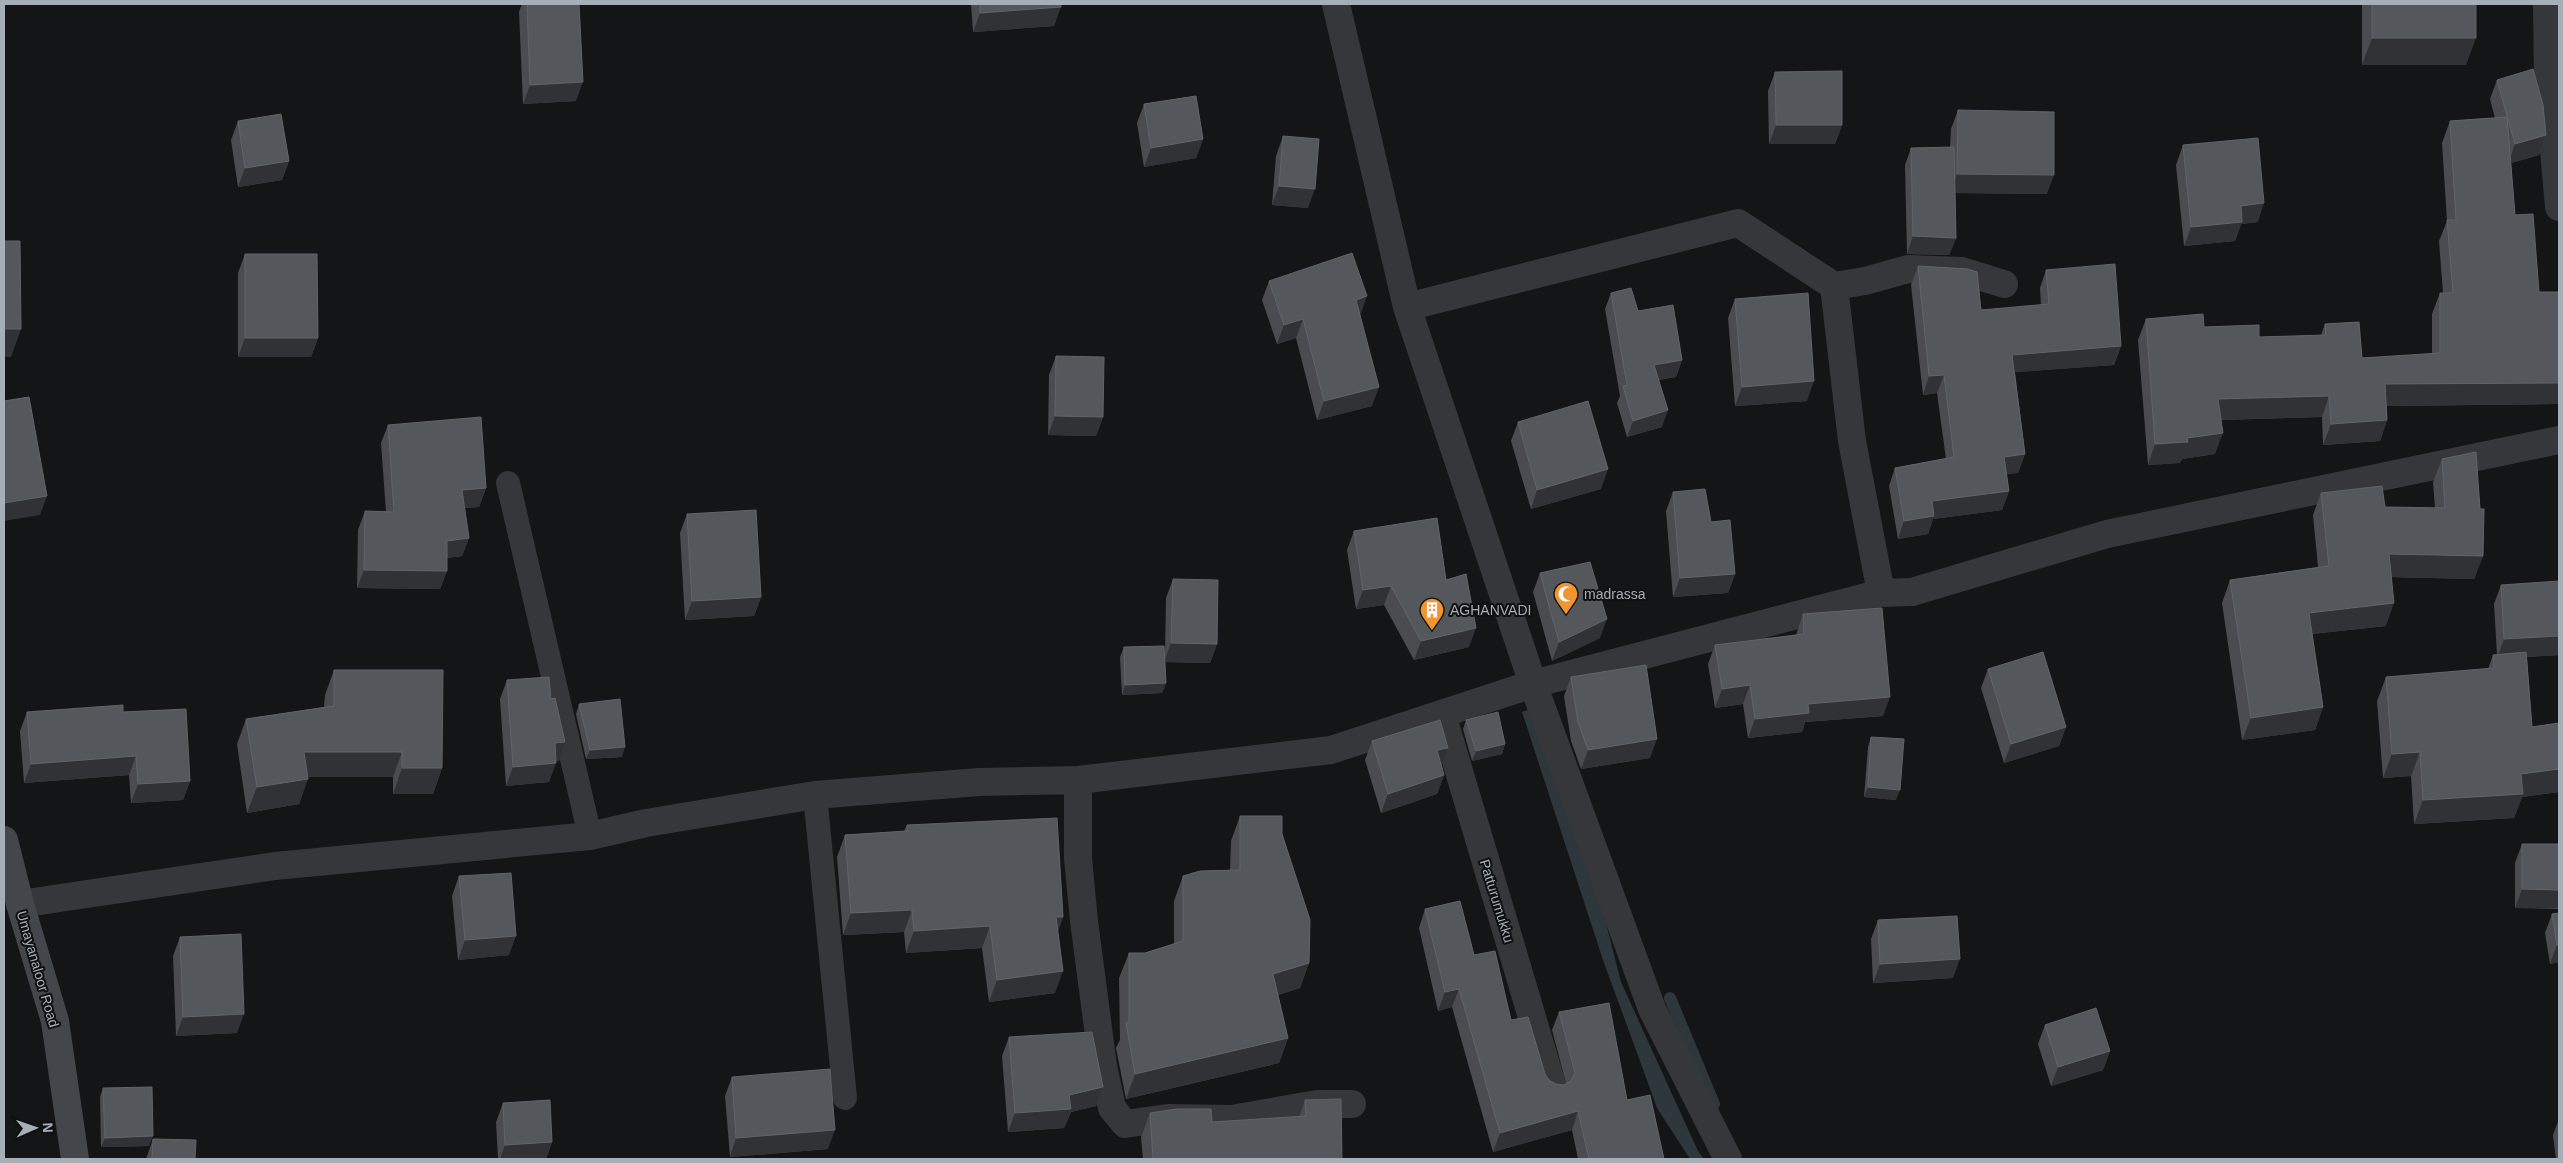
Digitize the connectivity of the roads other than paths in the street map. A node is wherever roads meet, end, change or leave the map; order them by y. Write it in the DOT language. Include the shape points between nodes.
graph roads {
  1 [pos="1336,4"];
  2 [pos="2547,4"];
  3 [pos="2559,207"];
  4 [pos="2004,284"];
  5 [pos="1834,286"];
  6 [pos="1407,307"];
  7 [pos="2559,440"];
  8 [pos="508,483"];
  9 [pos="1881,593"];
  10 [pos="1533,684"];
  11 [pos="1442,714"];
  12 [pos="1078,780"];
  13 [pos="815,795"];
  14 [pos="590,836"];
  15 [pos="4,840"];
  16 [pos="20,904"];
  17 [pos="1553,1088"];
  18 [pos="845,1098"];
  19 [pos="1352,1104"];
  20 [pos="75,1159"];
  21 [pos="1728,1159"];
  1 -- 6 [label="street"];
  2 -- 3 [label="street" via="2548,81"];
  4 -- 5 [label="street" via="1962,271 1908,268 1866,281"];
  5 -- 6 [label="street" via="1738,223"];
  5 -- 9 [label="street" via="1852,441"];
  6 -- 10 [label="street"];
  7 -- 9 [label="street" via="2107,534 1912,592"];
  8 -- 14 [label="lane"];
  9 -- 10 [label="street"];
  10 -- 11 [label="street"];
  10 -- 21 [label="street" via="1652,1009"];
  11 -- 12 [label="street" via="1331,750"];
  11 -- 17 [label="street, Patturumukku"];
  12 -- 13 [label="street" via="980,782"];
  12 -- 19 [label="street" via="1078,858 1103,1066 1112,1108 1124,1124 1167,1118 1232,1119 1317,1104"];
  13 -- 14 [label="street" via="646,822"];
  13 -- 18 [label="lane"];
  14 -- 16 [label="street" via="275,866"];
  15 -- 16 [label="main road, Umayanaloor Road"];
  16 -- 20 [label="main road, Umayanaloor Road" via="55,1021"];
}
